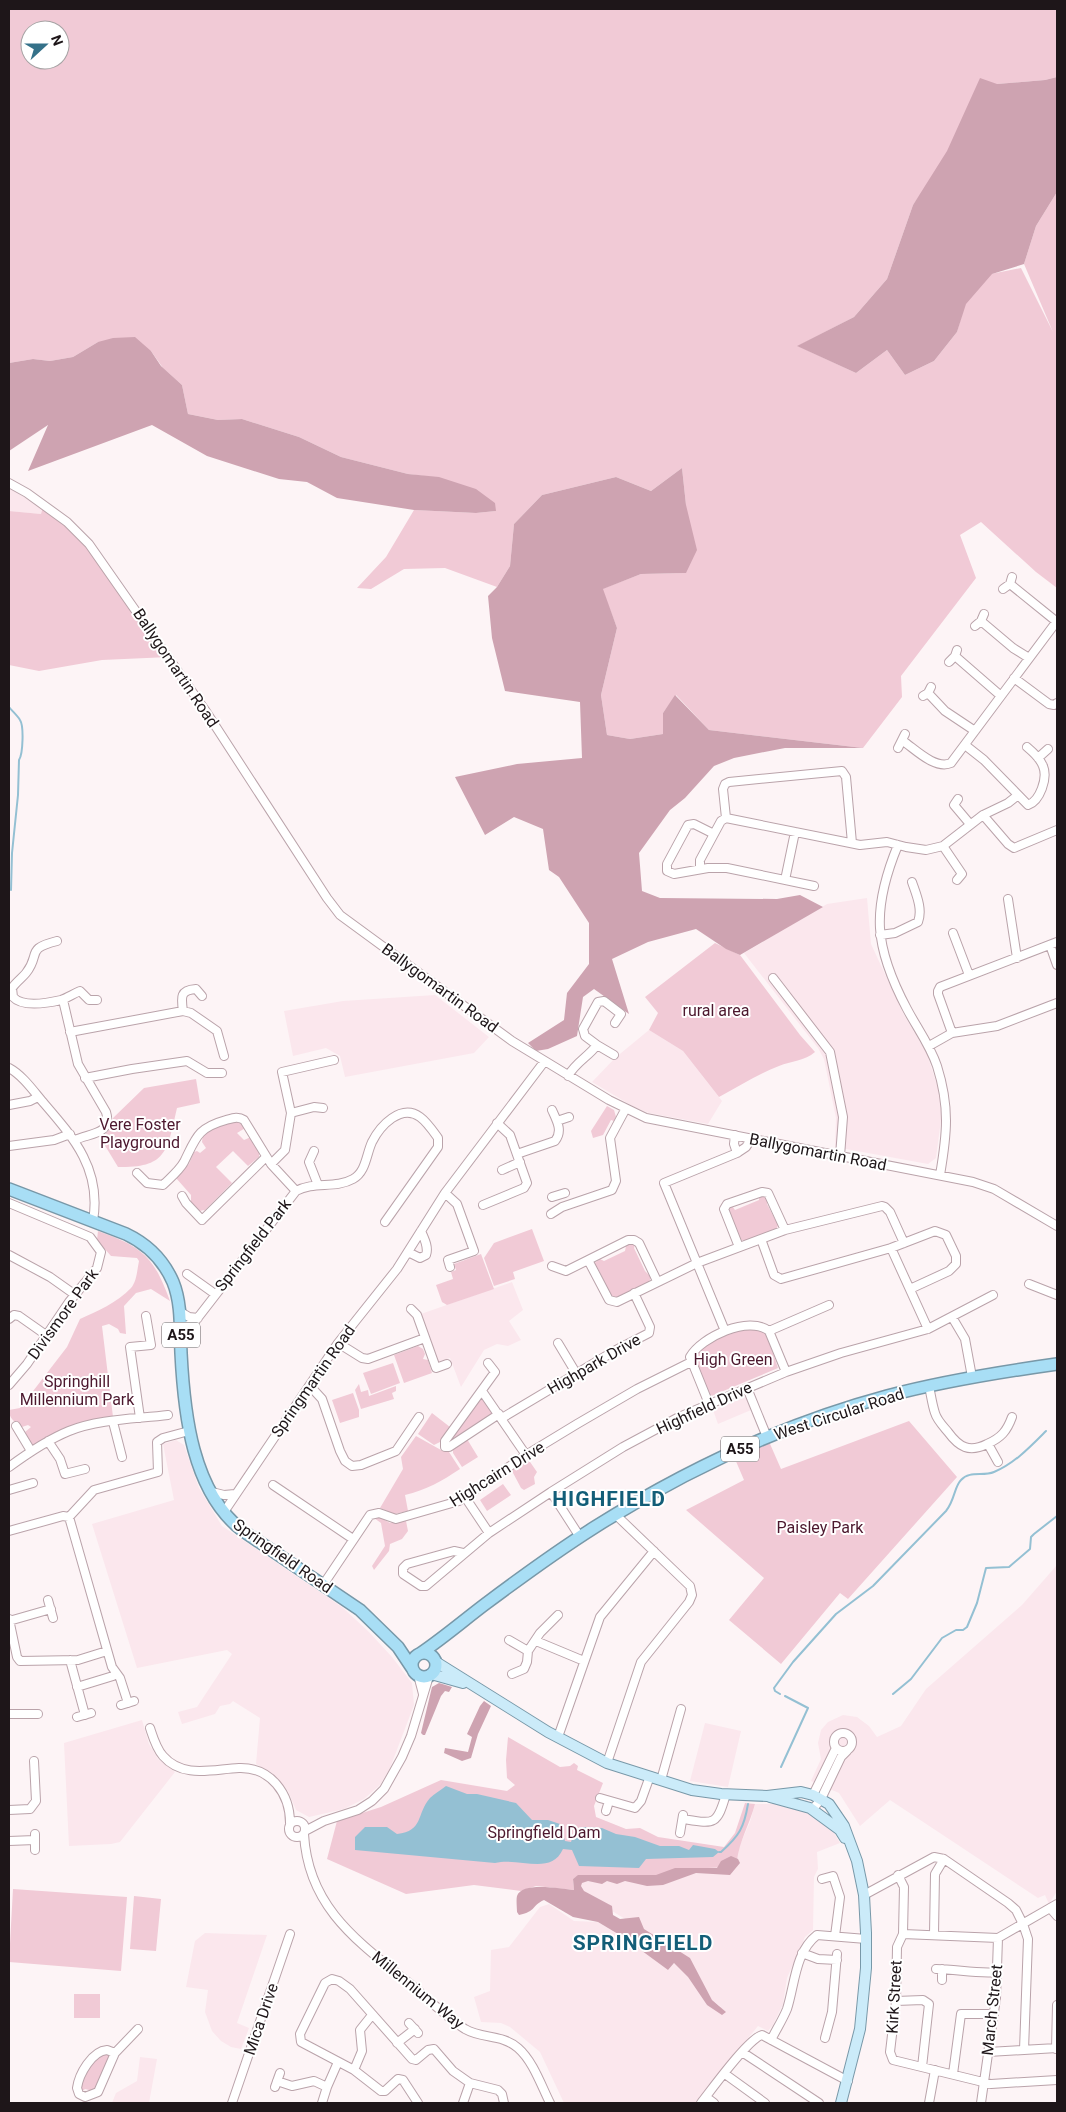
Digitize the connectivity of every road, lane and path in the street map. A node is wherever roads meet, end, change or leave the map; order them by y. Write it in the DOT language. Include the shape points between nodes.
graph roads {
  1 [pos="9,482"];
  2 [pos="1008,584"];
  3 [pos="980,621"];
  4 [pos="1057,622"];
  5 [pos="954,656"];
  6 [pos="1029,658"];
  7 [pos="1014,678"];
  8 [pos="927,692"];
  9 [pos="1001,696"];
  10 [pos="1057,703"];
  11 [pos="975,731"];
  12 [pos="902,741"];
  13 [pos="966,745"];
  14 [pos="1027,747"];
  15 [pos="1048,749"];
  16 [pos="1038,758"];
  17 [pos="1016,796"];
  18 [pos="953,804"];
  19 [pos="983,815"];
  20 [pos="726,818"];
  21 [pos="970,824"];
  22 [pos="1057,830"];
  23 [pos="795,832"];
  24 [pos="714,834"];
  25 [pos="852,843"];
  26 [pos="898,845"];
  27 [pos="943,846"];
  28 [pos="700,869"];
  29 [pos="963,875"];
  30 [pos="785,880"];
  31 [pos="814,886"];
  32 [pos="905,892"];
  33 [pos="1008,898"];
  34 [pos="953,933"];
  35 [pos="880,935"];
  36 [pos="57,942"];
  37 [pos="1053,944"];
  38 [pos="1017,958"];
  39 [pos="1057,965"];
  40 [pos="969,976"];
  41 [pos="773,978"];
  42 [pos="202,996"];
  43 [pos="63,1000"];
  44 [pos="96,1000"];
  45 [pos="1057,1003"];
  46 [pos="183,1011"];
  47 [pos="615,1023"];
  48 [pos="70,1032"];
  49 [pos="952,1032"];
  50 [pos="597,1045"];
  51 [pos="929,1046"];
  52 [pos="325,1052"];
  53 [pos="614,1055"];
  54 [pos="224,1056"];
  55 [pos="544,1062"];
  56 [pos="9,1068"];
  57 [pos="222,1073"];
  58 [pos="568,1076"];
  59 [pos="85,1078"];
  60 [pos="38,1097"];
  61 [pos="9,1105"];
  62 [pos="323,1108"];
  63 [pos="552,1110"];
  64 [pos="626,1110"];
  65 [pos="292,1113"];
  66 [pos="570,1117"];
  67 [pos="557,1121"];
  68 [pos="497,1123"];
  69 [pos="736,1136"];
  70 [pos="72,1137"];
  71 [pos="751,1138"];
  72 [pos="193,1141"];
  73 [pos="9,1146"];
  74 [pos="200,1147"];
  75 [pos="314,1151"];
  76 [pos="738,1153"];
  77 [pos="840,1156"];
  78 [pos="518,1158"];
  79 [pos="269,1160"];
  80 [pos="502,1170"];
  81 [pos="137,1173"];
  82 [pos="940,1175"];
  83 [pos="318,1185"];
  84 [pos="9,1189"];
  85 [pos="296,1191"];
  86 [pos="445,1193"];
  87 [pos="558,1195"];
  88 [pos="182,1196"];
  89 [pos="9,1203"];
  90 [pos="483,1205"];
  91 [pos="562,1207"];
  92 [pos="551,1214"];
  93 [pos="93,1221"];
  94 [pos="385,1222"];
  95 [pos="1057,1226"];
  96 [pos="784,1230"];
  97 [pos="421,1231"];
  98 [pos="761,1239"];
  99 [pos="904,1243"];
  100 [pos="739,1247"];
  101 [pos="891,1248"];
  102 [pos="408,1252"];
  103 [pos="9,1255"];
  104 [pos="588,1260"];
  105 [pos="697,1263"];
  106 [pos="552,1266"];
  107 [pos="450,1267"];
  108 [pos="187,1274"];
  109 [pos="657,1281"];
  110 [pos="1029,1284"];
  111 [pos="910,1289"];
  112 [pos="634,1293"];
  113 [pos="74,1294"];
  114 [pos="215,1294"];
  115 [pos="993,1295"];
  116 [pos="1057,1295"];
  117 [pos="830,1305"];
  118 [pos="411,1309"];
  119 [pos="179,1311"];
  120 [pos="146,1316"];
  121 [pos="952,1317"];
  122 [pos="198,1318"];
  123 [pos="9,1319"];
  124 [pos="180,1327"];
  125 [pos="928,1329"];
  126 [pos="769,1330"];
  127 [pos="725,1331"];
  128 [pos="46,1335"];
  129 [pos="425,1338"];
  130 [pos="338,1344"];
  131 [pos="558,1347"];
  132 [pos="691,1362"];
  133 [pos="488,1363"];
  134 [pos="447,1364"];
  135 [pos="1057,1364"];
  136 [pos="786,1372"];
  137 [pos="576,1373"];
  138 [pos="972,1377"];
  139 [pos="9,1385"];
  140 [pos="310,1386"];
  141 [pos="928,1386"];
  142 [pos="748,1388"];
  143 [pos="482,1391"];
  144 [pos="709,1404"];
  145 [pos="168,1415"];
  146 [pos="501,1416"];
  147 [pos="419,1417"];
  148 [pos="1012,1417"];
  149 [pos="140,1418"];
  150 [pos="113,1422"];
  151 [pos="16,1426"];
  152 [pos="189,1431"];
  153 [pos="767,1437"];
  154 [pos="48,1441"];
  155 [pos="988,1444"];
  156 [pos="32,1451"];
  157 [pos="526,1456"];
  158 [pos="122,1457"];
  159 [pos="998,1462"];
  160 [pos="9,1467"];
  161 [pos="85,1469"];
  162 [pos="33,1483"];
  163 [pos="273,1485"];
  164 [pos="9,1490"];
  165 [pos="212,1492"];
  166 [pos="551,1492"];
  167 [pos="235,1494"];
  168 [pos="465,1497"];
  169 [pos="224,1512"];
  170 [pos="616,1514"];
  171 [pos="69,1517"];
  172 [pos="9,1531"];
  173 [pos="490,1533"];
  174 [pos="580,1537"];
  175 [pos="353,1539"];
  176 [pos="654,1551"];
  177 [pos="462,1553"];
  178 [pos="323,1585"];
  179 [pos="48,1600"];
  180 [pos="51,1609"];
  181 [pos="558,1615"];
  182 [pos="53,1618"];
  183 [pos="9,1620"];
  184 [pos="509,1640"];
  185 [pos="536,1641"];
  186 [pos="437,1642"];
  187 [pos="398,1647"];
  188 [pos="107,1650"];
  189 [pos="528,1651"];
  190 [pos="419,1654"];
  191 [pos="70,1660"];
  192 [pos="435,1660"];
  193 [pos="584,1661"];
  194 [pos="116,1673"];
  195 [pos="423,1673"];
  196 [pos="512,1674"];
  197 [pos="469,1683"];
  198 [pos="77,1687"];
  199 [pos="128,1703"];
  200 [pos="681,1709"];
  201 [pos="9,1714"];
  202 [pos="38,1714"];
  203 [pos="84,1715"];
  204 [pos="150,1728"];
  205 [pos="558,1737"];
  206 [pos="836,1748"];
  207 [pos="847,1751"];
  208 [pos="34,1761"];
  209 [pos="607,1763"];
  210 [pos="650,1776"];
  211 [pos="661,1780"];
  212 [pos="726,1794"];
  213 [pos="600,1798"];
  214 [pos="609,1801"];
  215 [pos="816,1802"];
  216 [pos="290,1809"];
  217 [pos="9,1810"];
  218 [pos="606,1812"];
  219 [pos="290,1823"];
  220 [pos="303,1827"];
  221 [pos="680,1833"];
  222 [pos="295,1837"];
  223 [pos="9,1841"];
  224 [pos="851,1847"];
  225 [pos="35,1850"];
  226 [pos="305,1852"];
  227 [pos="944,1859"];
  228 [pos="898,1875"];
  229 [pos="822,1879"];
  230 [pos="864,1894"];
  231 [pos="1054,1906"];
  232 [pos="1057,1916"];
  233 [pos="1022,1924"];
  234 [pos="290,1934"];
  235 [pos="903,1934"];
  236 [pos="934,1934"];
  237 [pos="835,1936"];
  238 [pos="998,1938"];
  239 [pos="866,1939"];
  240 [pos="802,1953"];
  241 [pos="997,1972"];
  242 [pos="942,1980"];
  243 [pos="896,2001"];
  244 [pos="1057,2005"];
  245 [pos="994,2014"];
  246 [pos="372,2015"];
  247 [pos="127,2026"];
  248 [pos="414,2028"];
  249 [pos="825,2038"];
  250 [pos="771,2040"];
  251 [pos="397,2043"];
  252 [pos="1056,2049"];
  253 [pos="1024,2050"];
  254 [pos="742,2052"];
  255 [pos="988,2052"];
  256 [pos="115,2053"];
  257 [pos="338,2062"];
  258 [pos="922,2067"];
  259 [pos="354,2070"];
  260 [pos="935,2070"];
  261 [pos="725,2074"];
  262 [pos="953,2074"];
  263 [pos="277,2080"];
  264 [pos="1057,2080"];
  265 [pos="848,2081"];
  266 [pos="984,2082"];
  267 [pos="470,2083"];
  268 [pos="327,2086"];
  269 [pos="85,2100"];
  270 [pos="704,2100"];
  271 [pos="232,2103"];
  272 [pos="322,2103"];
  273 [pos="418,2103"];
  274 [pos="462,2103"];
  275 [pos="504,2103"];
  276 [pos="550,2103"];
  277 [pos="714,2103"];
  278 [pos="765,2103"];
  279 [pos="819,2103"];
  280 [pos="841,2103"];
  281 [pos="929,2103"];
  282 [pos="981,2103"];
  1 -- 55 [label="street, Ballygomartin Road" via="67,522 90,544 340,914"];
  2 -- 4 [label="street"];
  3 -- 6 [label="street"];
  4 -- 6 [label="street"];
  5 -- 9 [label="street"];
  6 -- 7 [label="street"];
  7 -- 9 [label="street"];
  7 -- 10 [label="street" via="1049,704"];
  8 -- 11 [label="street" via="945,711"];
  9 -- 11 [label="street"];
  11 -- 13 [label="street"];
  12 -- 13 [label="street" via="944,765 951,763"];
  13 -- 17 [label="street"];
  14 -- 16 [label="street"];
  15 -- 16 [label="street"];
  16 -- 17 [label="street" via="1044,771 1040,794 1028,805"];
  17 -- 19 [label="street"];
  18 -- 21 [label="street"];
  19 -- 21 [label="street"];
  19 -- 22 [label="street" via="1014,848"];
  20 -- 23 [label="street"];
  20 -- 24 [label="street"];
  20 -- 25 [label="street" via="723,789 726,783 842,771 846,777"];
  21 -- 27 [label="street"];
  23 -- 25 [label="street"];
  23 -- 30 [label="street"];
  24 -- 28 [label="street" via="700,860"];
  24 -- 28 [label="street" via="694,824 688,825 666,867 671,874"];
  25 -- 26 [label="street" via="865,846 887,842"];
  26 -- 27 [label="street" via="926,850"];
  26 -- 35 [label="street" via="881,895"];
  27 -- 29 [label="street"];
  28 -- 30 [label="street" via="727,868"];
  30 -- 31 [label="street"];
  32 -- 35 [label="street" via="913,886 920,913 918,922 895,933"];
  33 -- 38 [label="street"];
  34 -- 40 [label="street"];
  35 -- 51 [label="street" via="899,992"];
  36 -- 43 [label="street" via="36,949 27,972 12,990 15,999 23,1003"];
  37 -- 38 [label="street"];
  37 -- 39 [label="street"];
  38 -- 40 [label="street"];
  40 -- 49 [label="street" via="940,987 938,991"];
  41 -- 77 [label="street" via="830,1052 843,1117"];
  42 -- 46 [label="street" via="196,989 188,989 181,996"];
  43 -- 44 [label="street" via="80,992 89,1000"];
  43 -- 48 [label="street"];
  45 -- 49 [label="street" via="997,1026"];
  46 -- 48 [label="street"];
  46 -- 54 [label="street" via="191,1012 217,1031"];
  47 -- 50 [label="street" via="621,1014 604,1001 598,1002 583,1029 587,1038"];
  48 -- 59 [label="street" via="76,1059"];
  49 -- 51 [label="street"];
  50 -- 53 [label="street"];
  50 -- 58 [label="street"];
  51 -- 82 [label="street" via="940,1077 947,1118"];
  52 -- 65 [label="street" via="330,1061 283,1070"];
  55 -- 58 [label="street, Ballygomartin Road"];
  55 -- 68 [label="street, Springmartin Road"];
  56 -- 60 [label="street"];
  57 -- 59 [label="street" via="207,1073 187,1061"];
  58 -- 64 [label="street, Ballygomartin Road"];
  59 -- 70 [label="street" via="106,1112 107,1122 100,1132"];
  60 -- 61 [label="street"];
  60 -- 70 [label="street"];
  62 -- 65 [label="street"];
  63 -- 67 [label="street"];
  64 -- 69 [label="street, Ballygomartin Road" via="653,1120"];
  64 -- 91 [label="street" via="610,1138 615,1187"];
  65 -- 79 [label="street" via="285,1150"];
  66 -- 67 [label="street"];
  67 -- 78 [label="street" via="560,1130 555,1141"];
  68 -- 78 [label="street" via="510,1135"];
  68 -- 86 [label="street, Springmartin Road"];
  69 -- 71 [label="street, Ballygomartin Road"];
  69 -- 76 [label="street" via="734,1144"];
  70 -- 73 [label="street"];
  70 -- 93 [label="street" via="91,1174 95,1200"];
  71 -- 76 [label="street"];
  71 -- 77 [label="street, Ballygomartin Road"];
  72 -- 74 [label="street"];
  72 -- 79 [label="street" via="219,1122 238,1117 244,1120"];
  72 -- 81 [label="street" via="171,1182 160,1186 146,1183"];
  75 -- 83 [label="street" via="309,1162"];
  76 -- 105 [label="street" via="664,1183"];
  77 -- 82 [label="street, Ballygomartin Road"];
  78 -- 80 [label="street"];
  78 -- 90 [label="street" via="527,1182 524,1188"];
  79 -- 85 [label="street"];
  79 -- 88 [label="street" via="202,1220"];
  82 -- 95 [label="street, Ballygomartin Road" via="991,1188"];
  83 -- 85 [label="street, Springfield Park"];
  83 -- 94 [label="street, Springfield Park" via="341,1184 354,1179 362,1170 373,1140 390,1118 402,1114 420,1117 438,1138 438,1148"];
  84 -- 93 [label="highway, Springfield Road / A55"];
  85 -- 114 [label="street, Springfield Park"];
  86 -- 97 [label="street, Springmartin Road"];
  86 -- 107 [label="street" via="457,1204 474,1252 448,1260"];
  87 -- 91 [label="street"];
  89 -- 113 [label="street, Divismore Park" via="90,1237 97,1244 100,1252 97,1268"];
  91 -- 92 [label="street"];
  93 -- 119 [label="highway, Springfield Road / A55" via="134,1238 154,1253 173,1282"];
  96 -- 98 [label="street"];
  96 -- 99 [label="street" via="882,1206 890,1212"];
  96 -- 100 [label="street" via="768,1192 726,1204 726,1217"];
  97 -- 102 [label="street, Springmartin Road"];
  97 -- 102 [label="street" via="426,1241 426,1255 420,1258"];
  98 -- 100 [label="street"];
  98 -- 101 [label="street" via="774,1275 780,1279"];
  99 -- 101 [label="street"];
  99 -- 111 [label="street" via="930,1231 939,1231 946,1235 956,1256 956,1264 949,1271"];
  100 -- 105 [label="street"];
  101 -- 111 [label="street"];
  102 -- 130 [label="street, Springmartin Road"];
  103 -- 113 [label="street" via="50,1276"];
  104 -- 106 [label="street" via="566,1271"];
  104 -- 109 [label="street" via="634,1240"];
  104 -- 112 [label="street" via="609,1300 617,1302"];
  105 -- 109 [label="street"];
  105 -- 127 [label="street"];
  108 -- 114 [label="street"];
  109 -- 112 [label="street"];
  110 -- 116 [label="street"];
  111 -- 125 [label="street"];
  112 -- 137 [label="street, Highpark Drive" via="650,1331"];
  113 -- 128 [label="street, Divismore Park"];
  114 -- 122 [label="street, Springfield Park"];
  115 -- 121 [label="street, Highfield Drive"];
  117 -- 126 [label="street"];
  118 -- 129 [label="street" via="417,1315"];
  119 -- 122 [label="street"];
  119 -- 124 [label="highway, Springfield Road / A55"];
  120 -- 149 [label="street" via="151,1345 130,1347"];
  121 -- 125 [label="street, Highfield Drive"];
  121 -- 138 [label="street" via="965,1339"];
  122 -- 124 [label="street, Springfield Park" via="193,1324"];
  123 -- 128 [label="street" via="19,1316"];
  124 -- 152 [label="highway, Springfield Road / A55"];
  125 -- 136 [label="street, Highfield Drive"];
  126 -- 127 [label="street" via="763,1326 744,1325"];
  126 -- 136 [label="street"];
  127 -- 132 [label="street" via="700,1346 690,1357"];
  128 -- 139 [label="street, Divismore Park"];
  129 -- 130 [label="street" via="368,1358 362,1358"];
  129 -- 134 [label="street" via="436,1368"];
  130 -- 140 [label="street, Springmartin Road"];
  131 -- 137 [label="street"];
  132 -- 144 [label="street"];
  132 -- 157 [label="street, Highcairn Drive" via="637,1389"];
  133 -- 143 [label="street" via="494,1372"];
  135 -- 138 [label="highway, West Circular Road / A55"];
  136 -- 142 [label="street, Highfield Drive"];
  137 -- 146 [label="street, Highpark Drive"];
  138 -- 141 [label="highway, West Circular Road / A55"];
  140 -- 147 [label="street" via="322,1399 340,1450 345,1461 352,1466 396,1452"];
  140 -- 167 [label="street, Springmartin Road"];
  141 -- 153 [label="highway, West Circular Road / A55" via="855,1406"];
  141 -- 155 [label="street" via="935,1414 956,1443 968,1449"];
  142 -- 144 [label="street, Highfield Drive"];
  142 -- 153 [label="street"];
  143 -- 146 [label="street"];
  143 -- 146 [label="street, Highpark Drive" via="445,1441 445,1447"];
  144 -- 166 [label="street, Highfield Drive" via="623,1447"];
  145 -- 149 [label="street"];
  146 -- 157 [label="street"];
  148 -- 155 [label="street" via="1002,1436"];
  149 -- 150 [label="street"];
  150 -- 154 [label="street" via="78,1428"];
  150 -- 158 [label="street"];
  151 -- 156 [label="street"];
  152 -- 165 [label="highway, Springfield Road / A55"];
  152 -- 171 [label="street" via="157,1442 158,1472 94,1490"];
  153 -- 170 [label="highway, West Circular Road / A55" via="700,1468"];
  154 -- 156 [label="street"];
  154 -- 161 [label="street" via="65,1474"];
  155 -- 159 [label="street"];
  156 -- 160 [label="street"];
  157 -- 168 [label="street, Highcairn Drive"];
  162 -- 164 [label="street"];
  163 -- 175 [label="street"];
  165 -- 167 [label="street"];
  165 -- 169 [label="highway, Springfield Road / A55"];
  166 -- 173 [label="street, Highfield Drive"];
  166 -- 174 [label="street"];
  167 -- 169 [label="street, Springmartin Road"];
  168 -- 173 [label="street"];
  168 -- 175 [label="street, Highcairn Drive" via="451,1505 396,1519 373,1513"];
  169 -- 178 [label="highway, Springfield Road / A55" via="244,1531"];
  170 -- 174 [label="highway, West Circular Road / A55"];
  170 -- 176 [label="street"];
  171 -- 172 [label="street"];
  171 -- 188 [label="street"];
  173 -- 177 [label="street, Highfield Drive"];
  174 -- 186 [label="highway, West Circular Road / A55"];
  175 -- 178 [label="street, Highcairn Drive"];
  176 -- 193 [label="street" via="600,1618"];
  176 -- 209 [label="street" via="690,1586 692,1599 641,1662"];
  177 -- 177 [label="street, Highfield Drive" via="454,1551 408,1564 403,1568 403,1574 423,1587"];
  178 -- 187 [label="highway, Springfield Road / A55" via="360,1610"];
  179 -- 180 [label="street"];
  180 -- 182 [label="street"];
  180 -- 183 [label="street"];
  181 -- 185 [label="street"];
  183 -- 191 [label="street" via="16,1657 20,1661"];
  184 -- 189 [label="street"];
  185 -- 189 [label="street"];
  185 -- 193 [label="street"];
  186 -- 190 [label="highway, West Circular Road / A55"];
  186 -- 192 [label="highway"];
  187 -- 190 [label="highway, Springfield Road / A55"];
  187 -- 195 [label="highway, Springfield Road / A55"];
  188 -- 191 [label="street"];
  188 -- 194 [label="street"];
  189 -- 196 [label="street" via="524,1669"];
  190 -- 192 [label="highway, A55" via="428,1653"];
  190 -- 195 [label="highway" via="412,1660"];
  191 -- 198 [label="street"];
  192 -- 195 [label="highway" via="435,1669"];
  192 -- 197 [label="main road"];
  193 -- 205 [label="street"];
  194 -- 198 [label="street"];
  194 -- 199 [label="street"];
  195 -- 197 [label="main road"];
  195 -- 220 [label="street" via="423,1694 411,1736 384,1789 358,1810"];
  197 -- 205 [label="main road"];
  198 -- 203 [label="street"];
  200 -- 211 [label="street"];
  201 -- 202 [label="street"];
  204 -- 216 [label="street" via="156,1746 170,1763 201,1772 240,1768 264,1774 275,1782"];
  205 -- 209 [label="main road"];
  206 -- 207 [label="street" via="841,1752"];
  206 -- 207 [label="street" via="836,1736 844,1733 852,1741"];
  206 -- 215 [label="street"];
  207 -- 215 [label="street"];
  208 -- 217 [label="street" via="34,1805 30,1809"];
  209 -- 210 [label="main road"];
  210 -- 211 [label="main road"];
  210 -- 214 [label="street" via="635,1808"];
  211 -- 212 [label="main road" via="692,1790"];
  212 -- 215 [label="main road" via="767,1796 801,1792"];
  212 -- 221 [label="street" via="717,1818 704,1822 683,1817"];
  213 -- 214 [label="street"];
  214 -- 218 [label="street"];
  215 -- 224 [label="main road"];
  215 -- 224 [label="main road" via="829,1804 838,1816"];
  216 -- 219 [label="street, Millennium Way"];
  216 -- 220 [label="street"];
  219 -- 220 [label="street"];
  219 -- 222 [label="street, Millennium Way" via="289,1830"];
  220 -- 222 [label="street"];
  220 -- 226 [label="street, Millennium Way"];
  222 -- 226 [label="street, Millennium Way"];
  223 -- 225 [label="street" via="35,1837"];
  224 -- 230 [label="main road"];
  226 -- 276 [label="street, Millennium Way" via="327,1907 341,1924 466,2030 503,2038 518,2047"];
  227 -- 228 [label="street" via="928,1859"];
  227 -- 233 [label="street" via="1008,1903 1016,1910"];
  227 -- 236 [label="street" via="935,1874"];
  228 -- 230 [label="street"];
  228 -- 235 [label="street, Kirk Street" via="904,1887"];
  229 -- 237 [label="street" via="833,1876 840,1897"];
  230 -- 239 [label="main road"];
  231 -- 232 [label="street"];
  231 -- 233 [label="street"];
  233 -- 238 [label="street"];
  233 -- 253 [label="street" via="1028,1939"];
  234 -- 271 [label="street, Mica Drive"];
  235 -- 236 [label="street"];
  235 -- 243 [label="street, Kirk Street" via="897,1947"];
  236 -- 238 [label="street"];
  237 -- 239 [label="street"];
  237 -- 240 [label="street" via="817,1934 809,1940"];
  238 -- 241 [label="street, March Street"];
  239 -- 265 [label="main road" via="860,2029"];
  240 -- 249 [label="street" via="818,1959 837,1957 832,2012"];
  240 -- 250 [label="street" via="786,2010"];
  241 -- 242 [label="street" via="939,1969"];
  241 -- 245 [label="street, March Street"];
  243 -- 258 [label="street, Kirk Street" via="890,2052 893,2060"];
  243 -- 258 [label="street" via="923,2000 930,2004"];
  244 -- 252 [label="street"];
  245 -- 255 [label="street, March Street"];
  245 -- 262 [label="street" via="961,2014"];
  246 -- 251 [label="street"];
  246 -- 257 [label="street" via="339,1981 332,1979 326,1983 300,2034 301,2042"];
  246 -- 259 [label="street" via="360,2030 362,2051"];
  247 -- 256 [label="street" via="136,2031"];
  248 -- 251 [label="street"];
  250 -- 254 [label="street" via="762,2035 757,2037"];
  250 -- 265 [label="street"];
  251 -- 267 [label="street" via="412,2060 434,2049 453,2072"];
  252 -- 253 [label="street"];
  253 -- 255 [label="street"];
  254 -- 261 [label="street"];
  254 -- 279 [label="street"];
  255 -- 266 [label="street, March Street"];
  256 -- 269 [label="street" via="98,2092"];
  256 -- 269 [label="street" via="99,2051 83,2072 77,2088"];
  257 -- 259 [label="street"];
  257 -- 268 [label="street"];
  258 -- 260 [label="street"];
  259 -- 273 [label="street" via="381,2091 398,2080 404,2080"];
  260 -- 262 [label="street"];
  260 -- 281 [label="street"];
  261 -- 270 [label="street"];
  261 -- 278 [label="street"];
  262 -- 266 [label="street"];
  263 -- 268 [label="street" via="292,2086 314,2081"];
  264 -- 266 [label="street"];
  265 -- 280 [label="main road"];
  266 -- 282 [label="street, March Street"];
  267 -- 274 [label="street"];
  267 -- 275 [label="street" via="498,2090"];
  268 -- 272 [label="street"];
  270 -- 277 [label="street"];
}
